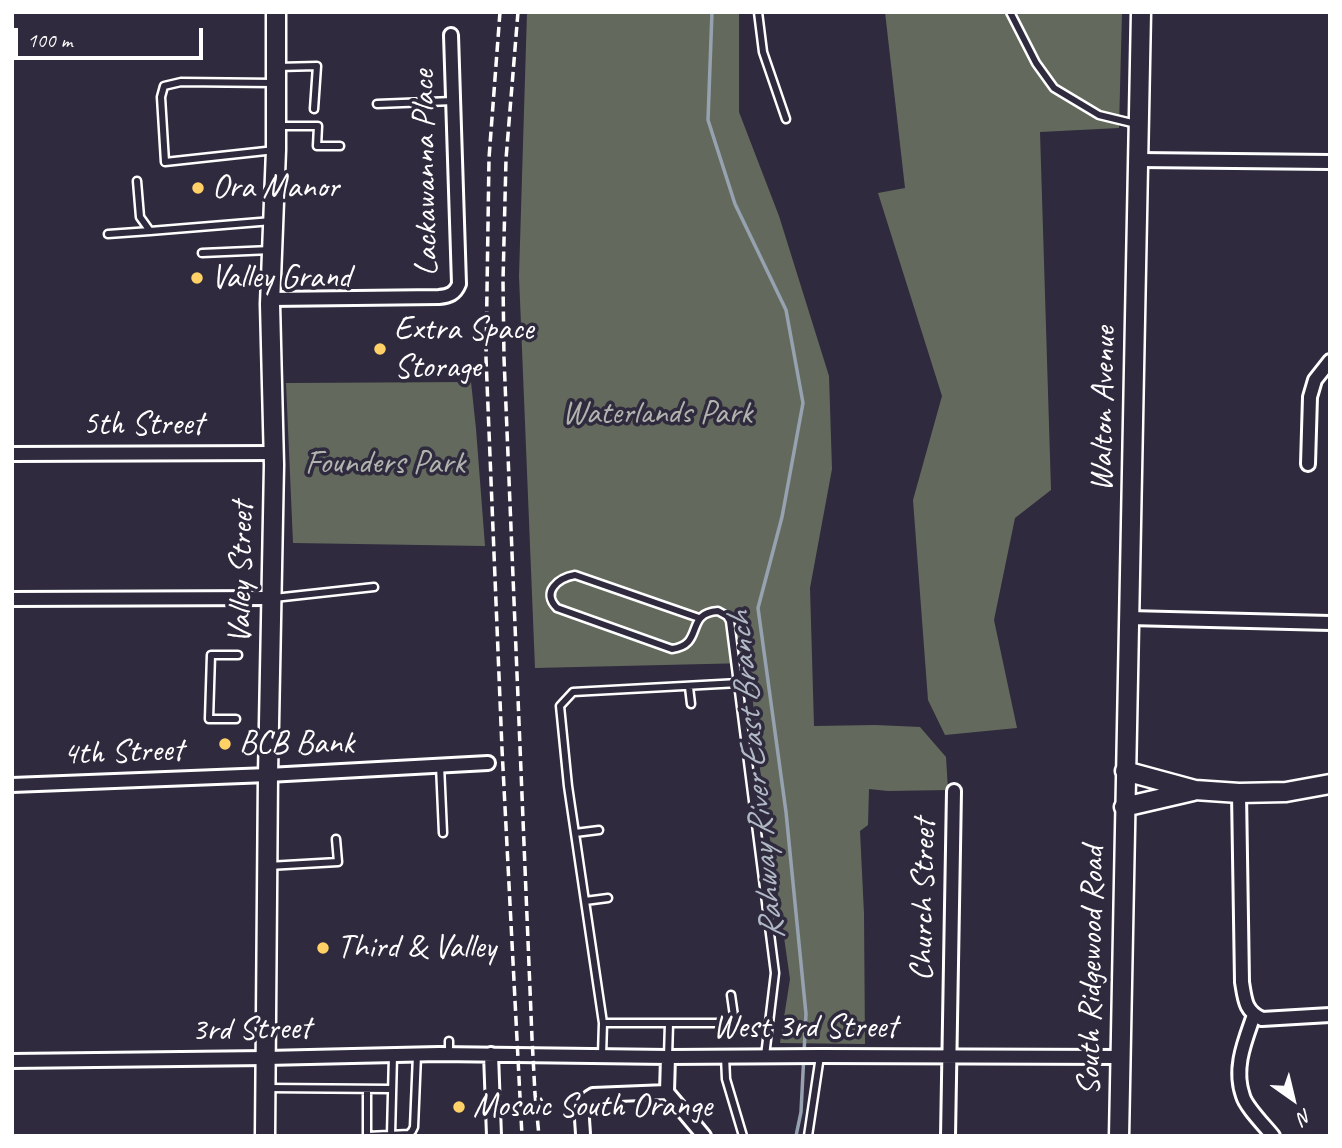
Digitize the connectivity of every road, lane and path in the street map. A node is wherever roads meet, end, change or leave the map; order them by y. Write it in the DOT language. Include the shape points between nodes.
graph roads {
  1 [pos="276,12"];
  2 [pos="758,12"];
  3 [pos="1010,12"];
  4 [pos="1141,12"];
  5 [pos="451,35"];
  6 [pos="276,75"];
  7 [pos="453,101"];
  8 [pos="377,104"];
  9 [pos="314,109"];
  10 [pos="786,119"];
  11 [pos="1138,124"];
  12 [pos="276,126"];
  13 [pos="340,146"];
  14 [pos="276,150"];
  15 [pos="1139,160"];
  16 [pos="1330,162"];
  17 [pos="137,181"];
  18 [pos="274,221"];
  19 [pos="150,231"];
  20 [pos="108,234"];
  21 [pos="272,249"];
  22 [pos="202,253"];
  23 [pos="270,299"];
  24 [pos="1330,361"];
  25 [pos="274,453"];
  26 [pos="12,454"];
  27 [pos="1308,464"];
  28 [pos="374,587"];
  29 [pos="12,598"];
  30 [pos="272,598"];
  31 [pos="699,618"];
  32 [pos="1129,618"];
  33 [pos="1330,623"];
  34 [pos="238,655"];
  35 [pos="739,683"];
  36 [pos="689,687"];
  37 [pos="691,704"];
  38 [pos="236,719"];
  39 [pos="488,763"];
  40 [pos="440,765"];
  41 [pos="1125,771"];
  42 [pos="268,775"];
  43 [pos="1330,784"];
  44 [pos="12,785"];
  45 [pos="1195,790"];
  46 [pos="954,791"];
  47 [pos="1239,793"];
  48 [pos="1124,807"];
  49 [pos="599,830"];
  50 [pos="443,833"];
  51 [pos="575,833"];
  52 [pos="336,839"];
  53 [pos="267,866"];
  54 [pos="608,898"];
  55 [pos="585,901"];
  56 [pos="731,995"];
  57 [pos="1254,1015"];
  58 [pos="1330,1015"];
  59 [pos="603,1023"];
  60 [pos="669,1023"];
  61 [pos="491,1054"];
  62 [pos="393,1055"];
  63 [pos="417,1055"];
  64 [pos="602,1055"];
  65 [pos="726,1056"];
  66 [pos="765,1056"];
  67 [pos="819,1056"];
  68 [pos="949,1056"];
  69 [pos="668,1057"];
  70 [pos="1120,1057"];
  71 [pos="266,1058"];
  72 [pos="12,1061"];
  73 [pos="265,1088"];
  74 [pos="367,1089"];
  75 [pos="392,1089"];
  76 [pos="667,1092"];
  77 [pos="391,1135"];
  78 [pos="265,1136"];
  79 [pos="367,1136"];
  80 [pos="494,1136"];
  81 [pos="583,1136"];
  82 [pos="704,1136"];
  83 [pos="743,1136"];
  84 [pos="808,1136"];
  85 [pos="948,1136"];
  86 [pos="1119,1136"];
  87 [pos="1273,1136"];
  1 -- 6 [label="street, Valley Street"];
  2 -- 10 [label="lane" via="764,52"];
  3 -- 11 [label="lane" via="1035,63 1054,88 1099,115"];
  4 -- 11 [label="street, Walton Avenue"];
  5 -- 7 [label="street, Lackawanna Place"];
  6 -- 9 [label="lane" via="317,66"];
  6 -- 12 [label="street, Valley Street"];
  6 -- 14 [label="lane" via="231,83 181,82 164,86 161,97 165,162"];
  7 -- 8 [label="lane"];
  7 -- 23 [label="street, Lackawanna Place" via="457,291 439,297"];
  11 -- 15 [label="street, Walton Avenue"];
  12 -- 13 [label="lane" via="318,125 317,146"];
  12 -- 14 [label="street, Valley Street"];
  14 -- 18 [label="street, Valley Street"];
  15 -- 16 [label="street"];
  15 -- 32 [label="street, Walton Avenue"];
  17 -- 19 [label="lane" via="140,217"];
  18 -- 19 [label="lane"];
  18 -- 21 [label="street, Valley Street"];
  19 -- 20 [label="lane"];
  21 -- 22 [label="lane"];
  21 -- 23 [label="street, Valley Street"];
  23 -- 25 [label="street, Valley Street"];
  24 -- 27 [label="street" via="1315,380 1310,397"];
  25 -- 26 [label="street, 5th Street"];
  25 -- 30 [label="street, Valley Street"];
  28 -- 30 [label="lane"];
  29 -- 30 [label="street"];
  30 -- 42 [label="street, Valley Street"];
  31 -- 31 [label="lane" via="691,640 672,649 557,608 550,596 557,582 575,575"];
  31 -- 35 [label="lane" via="718,611 727,616"];
  32 -- 33 [label="street"];
  32 -- 41 [label="street, Walton Avenue"];
  34 -- 38 [label="lane" via="211,655 209,719"];
  35 -- 36 [label="lane"];
  35 -- 66 [label="lane" via="775,973"];
  36 -- 37 [label="lane"];
  36 -- 51 [label="lane" via="573,692 560,706"];
  39 -- 40 [label="street, 4th Street"];
  40 -- 42 [label="street, 4th Street"];
  40 -- 50 [label="lane"];
  41 -- 45 [label="street"];
  41 -- 48 [label="street, Walton Avenue"];
  42 -- 44 [label="street, 4th Street"];
  42 -- 53 [label="street, Valley Street"];
  43 -- 47 [label="street" via="1286,792"];
  45 -- 47 [label="street"];
  45 -- 48 [label="street"];
  46 -- 68 [label="street, Church Street"];
  47 -- 57 [label="street" via="1242,982"];
  48 -- 70 [label="street, South Ridgewood Road"];
  49 -- 51 [label="lane"];
  51 -- 55 [label="lane"];
  52 -- 53 [label="lane" via="338,862"];
  53 -- 71 [label="street, Valley Street"];
  54 -- 55 [label="lane"];
  55 -- 59 [label="lane"];
  56 -- 60 [label="lane" via="735,1023"];
  57 -- 58 [label="street" via="1262,1019"];
  57 -- 87 [label="street" via="1239,1071 1243,1097"];
  59 -- 60 [label="lane"];
  59 -- 64 [label="lane"];
  60 -- 69 [label="lane"];
  61 -- 63 [label="street, 3rd Street" via="449,1048"];
  61 -- 64 [label="street, West 3rd Street"];
  61 -- 80 [label="street"];
  62 -- 63 [label="street, 3rd Street"];
  62 -- 71 [label="street, 3rd Street"];
  62 -- 75 [label="lane"];
  63 -- 77 [label="lane" via="414,1127 409,1134"];
  64 -- 69 [label="street, West 3rd Street"];
  65 -- 66 [label="street, West 3rd Street"];
  65 -- 69 [label="street, West 3rd Street"];
  65 -- 83 [label="lane" via="726,1079"];
  66 -- 67 [label="street, West 3rd Street"];
  67 -- 68 [label="street, West 3rd Street"];
  67 -- 84 [label="lane"];
  68 -- 70 [label="street, West 3rd Street"];
  68 -- 85 [label="street, Church Street"];
  69 -- 76 [label="street"];
  70 -- 86 [label="street, South Ridgewood Road"];
  71 -- 72 [label="street, 3rd Street"];
  71 -- 73 [label="street, Valley Street"];
  73 -- 74 [label="lane"];
  73 -- 78 [label="street, Valley Street"];
  74 -- 75 [label="lane"];
  74 -- 79 [label="lane"];
  75 -- 77 [label="lane"];
  76 -- 81 [label="street" via="588,1097 582,1105"];
  76 -- 82 [label="street"];
  77 -- 79 [label="lane"];
}
